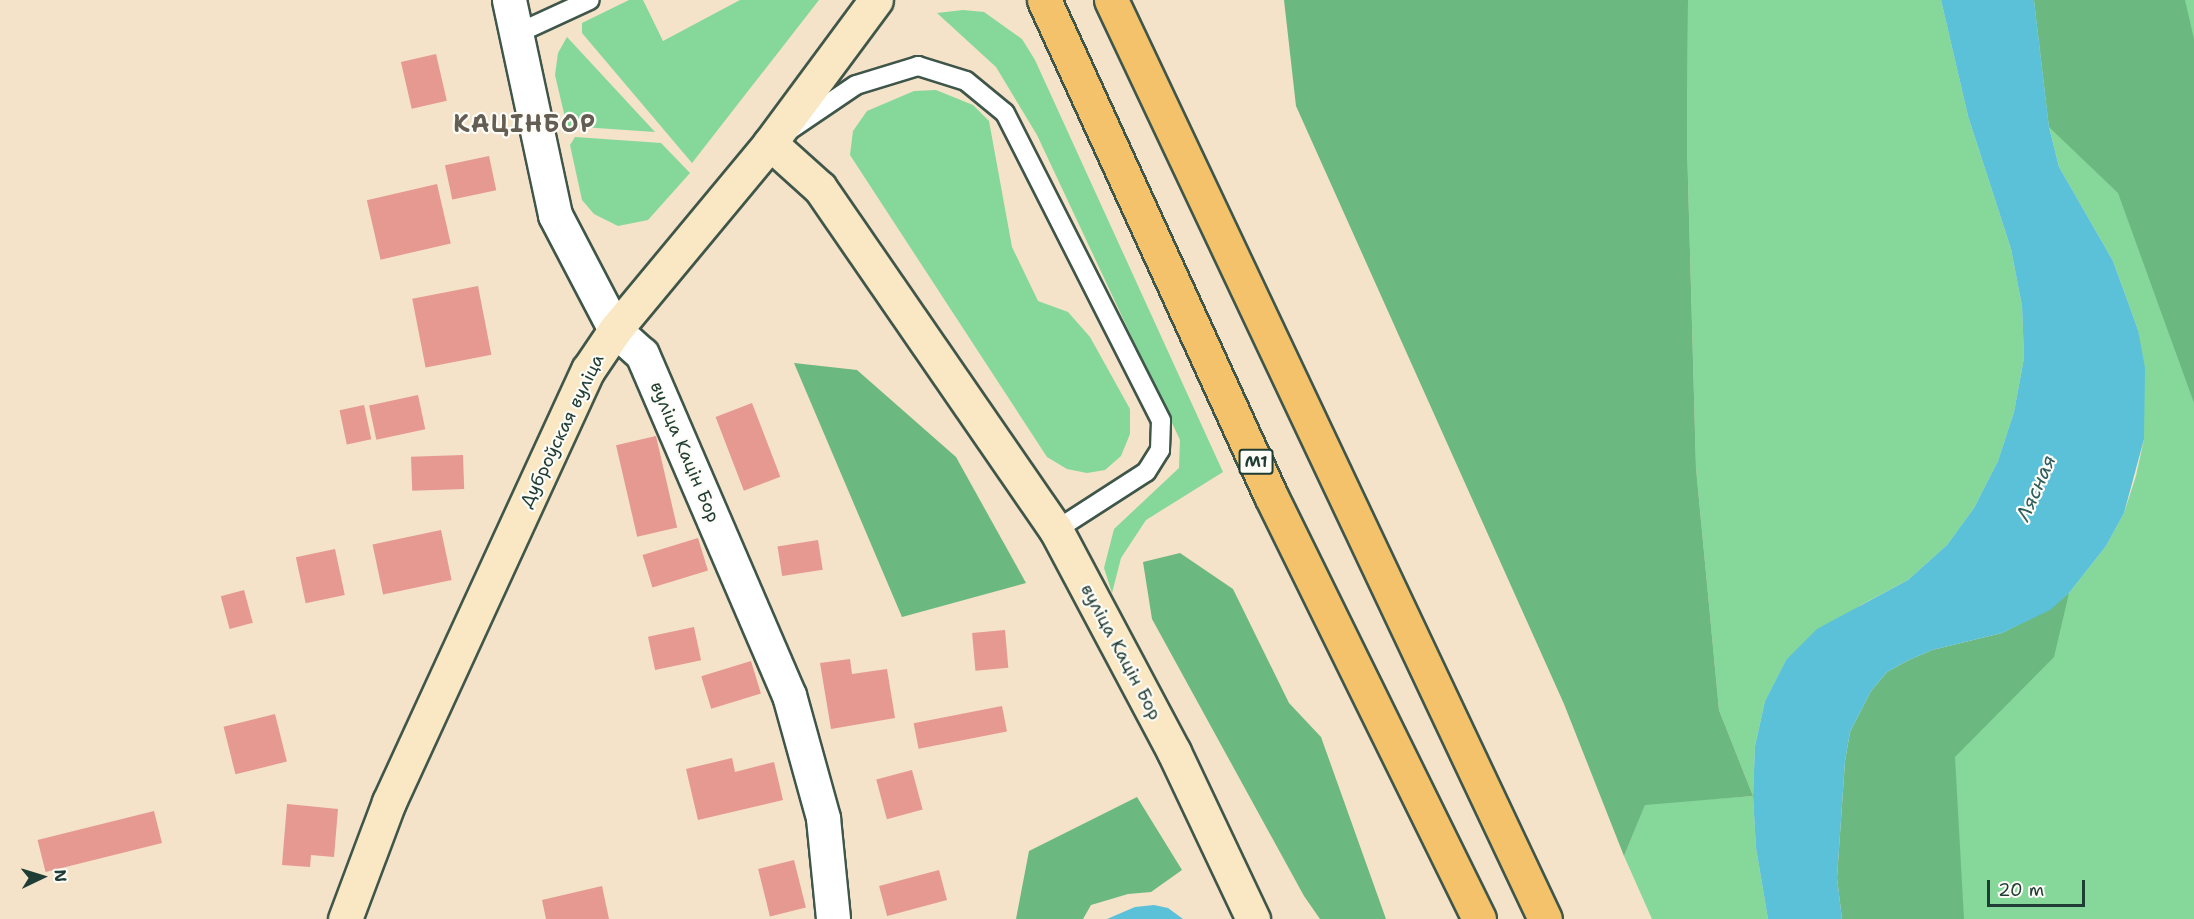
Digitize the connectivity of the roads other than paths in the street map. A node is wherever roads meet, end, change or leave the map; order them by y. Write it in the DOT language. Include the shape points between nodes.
graph roads {
  1 [pos="509,0"];
  2 [pos="590,0"];
  3 [pos="876,0"];
  4 [pos="1044,0"];
  5 [pos="1111,0"];
  6 [pos="516,34"];
  7 [pos="770,143"];
  8 [pos="615,330"];
  9 [pos="1056,530"];
  10 [pos="345,919"];
  11 [pos="833,919"];
  12 [pos="1253,919"];
  13 [pos="1479,919"];
  14 [pos="1545,919"];
  1 -- 6 [label="street, вуліца Кацін Бор"];
  2 -- 6 [label="lane"];
  3 -- 7 [label="main road, Дуброўская вуліца"];
  4 -- 13 [label="highway, М1" via="1271,496"];
  5 -- 14 [label="highway"];
  6 -- 8 [label="street, вуліца Кацін Бор" via="555,215"];
  7 -- 8 [label="main road, Дуброўская вуліца"];
  7 -- 9 [label="main road, вуліца Кацін Бор" via="819,188"];
  7 -- 9 [label="lane" via="856,85 918,66 966,81 1005,113 1161,421 1160,450 1146,472"];
  8 -- 10 [label="main road, Дуброўская вуліца" via="588,370 553,442 389,802"];
  8 -- 11 [label="street, вуліца Кацін Бор" via="642,354 789,695 823,818"];
  9 -- 12 [label="main road, вуліца Кацін Бор" via="1174,752"];
}
